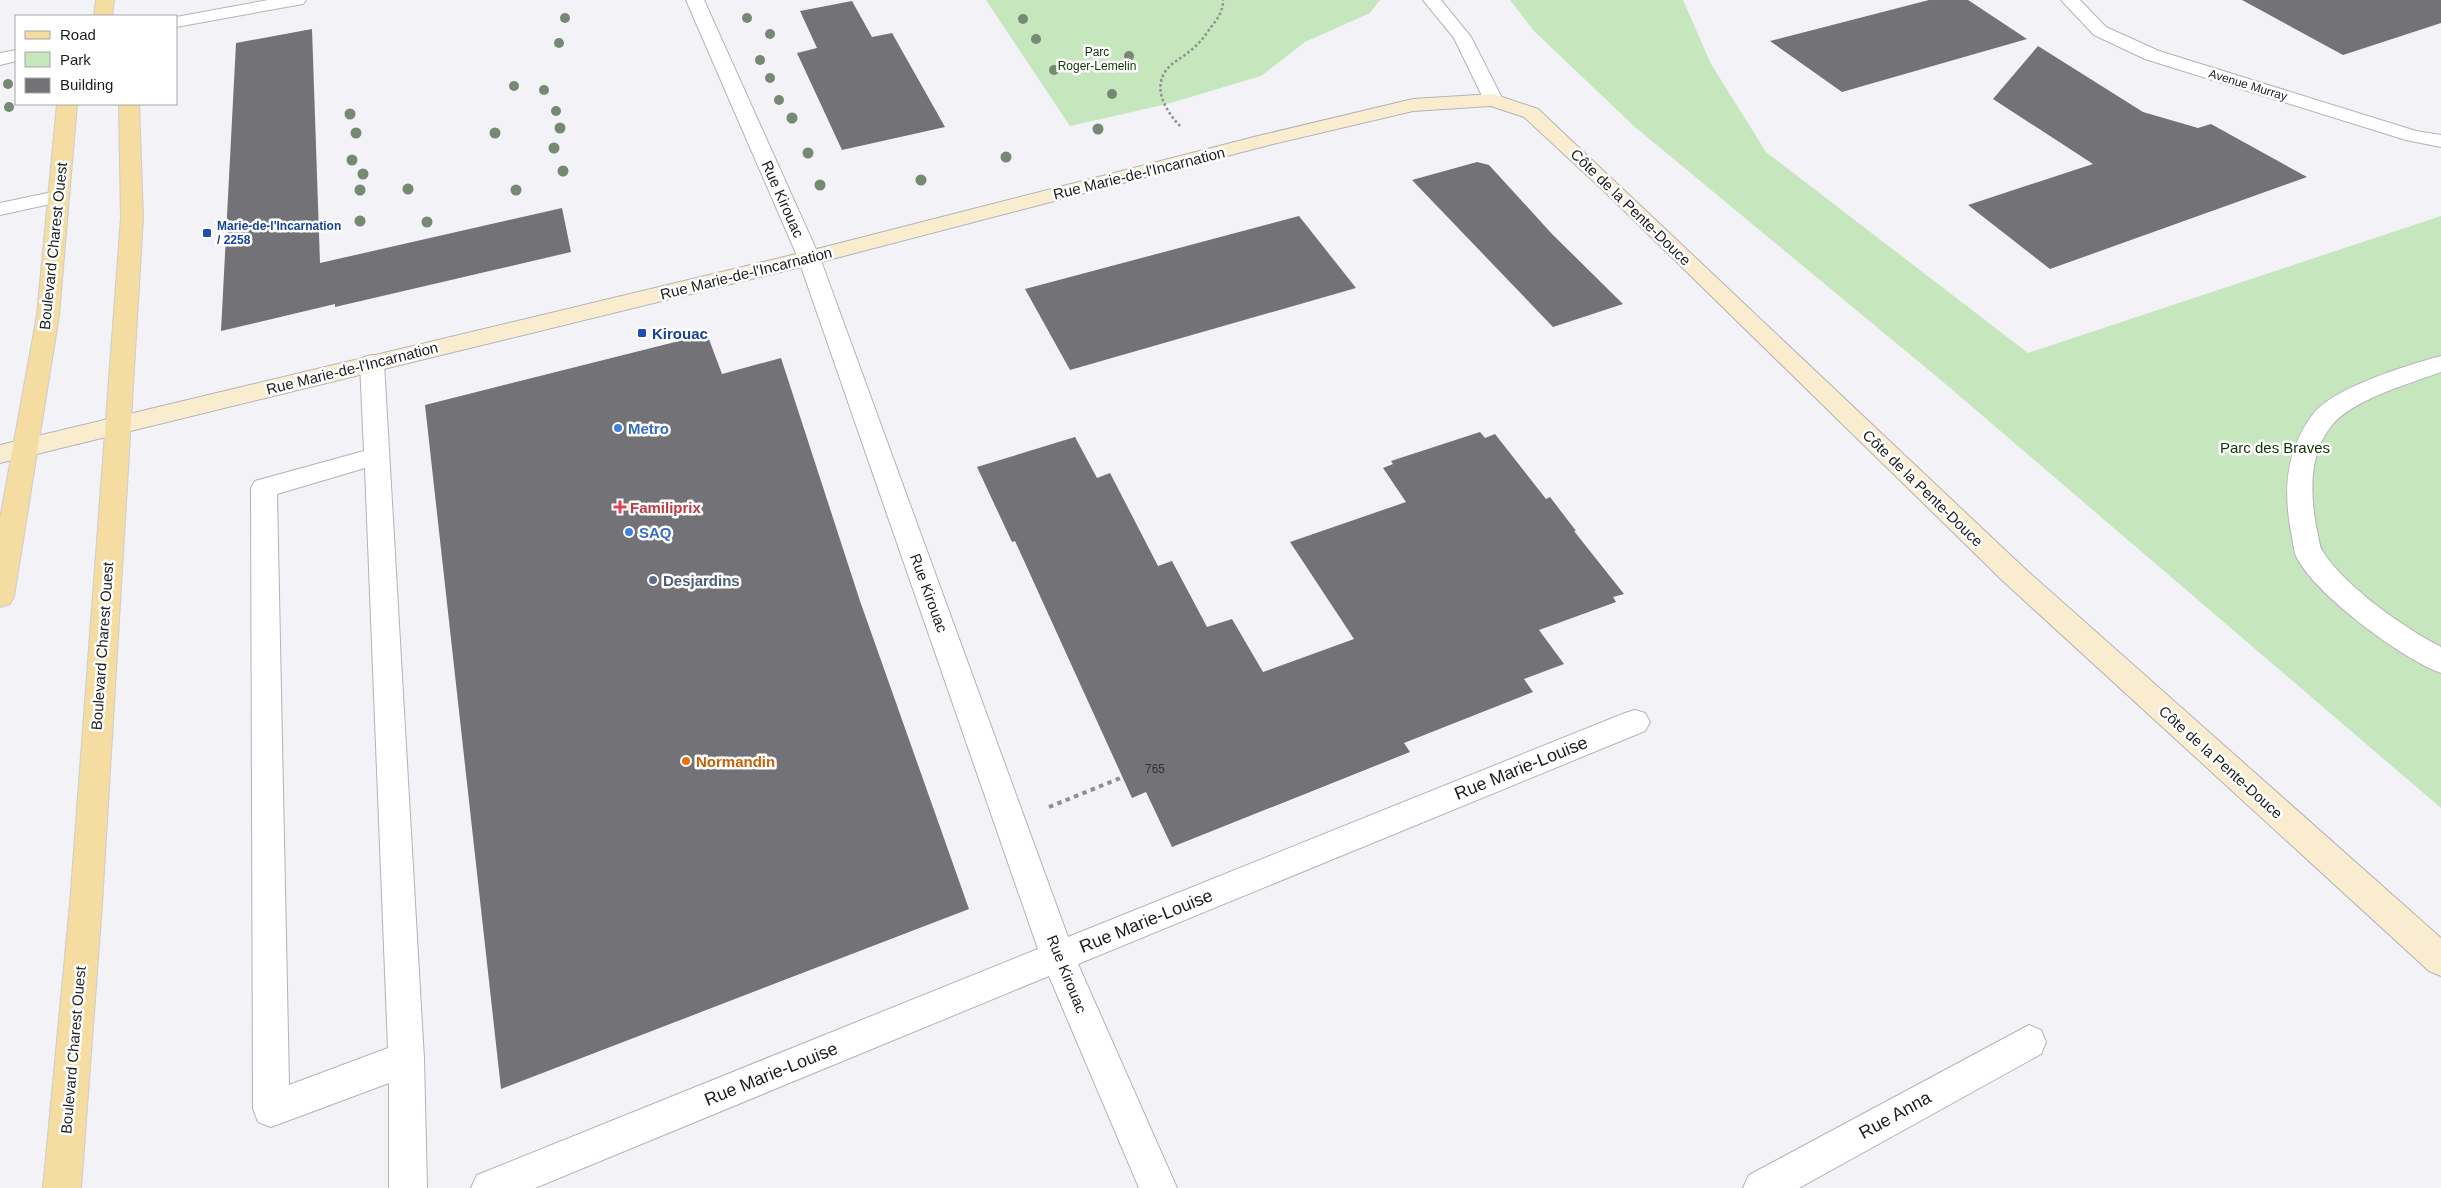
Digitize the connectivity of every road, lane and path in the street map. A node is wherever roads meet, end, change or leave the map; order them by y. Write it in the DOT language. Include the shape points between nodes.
graph roads {
  1 [pos="105,0"];
  2 [pos="297,0"];
  3 [pos="695,0"];
  4 [pos="1223,0"];
  5 [pos="1432,0"];
  6 [pos="2070,0"];
  7 [pos="103,15"];
  8 [pos="178,22"];
  9 [pos="15,56"];
  10 [pos="0,59"];
  11 [pos="1493,100"];
  12 [pos="67,105"];
  13 [pos="129,105"];
  14 [pos="1182,128"];
  15 [pos="2441,141"];
  16 [pos="57,197"];
  17 [pos="0,210"];
  18 [pos="810,258"];
  19 [pos="372,363"];
  20 [pos="2441,364"];
  21 [pos="116,425"];
  22 [pos="12,451"];
  23 [pos="377,456"];
  24 [pos="0,596"];
  25 [pos="2441,661"];
  26 [pos="1635,722"];
  27 [pos="1123,777"];
  28 [pos="1011,822"];
  29 [pos="1058,957"];
  30 [pos="2441,960"];
  31 [pos="2029,1042"];
  32 [pos="406,1059"];
  33 [pos="62,1188"];
  34 [pos="408,1188"];
  35 [pos="490,1188"];
  36 [pos="1158,1188"];
  37 [pos="1762,1188"];
  1 -- 7 [label="main road"];
  2 -- 8 [label="street"];
  3 -- 18 [label="street, Rue Kirouac"];
  4 -- 14 [label="path" via="1224,11 1194,48 1168,67 1160,80 1160,94 1168,114"];
  5 -- 11 [label="street" via="1462,37"];
  6 -- 15 [label="street, Avenue Murray" via="2100,31 2152,55 2413,136"];
  9 -- 10 [label="street"];
  11 -- 18 [label="main road, Rue Marie-de-l'Incarnation" via="1413,105"];
  11 -- 30 [label="main road, Côte de la Pente-Douce" via="1531,113 2013,574"];
  12 -- 16 [label="main road, Boulevard Charest Ouest"];
  13 -- 21 [label="main road, Boulevard Charest Ouest" via="132,218"];
  16 -- 17 [label="street"];
  16 -- 22 [label="main road, Boulevard Charest Ouest" via="48,315"];
  18 -- 19 [label="main road, Rue Marie-de-l'Incarnation"];
  18 -- 28 [label="street, Rue Kirouac"];
  19 -- 21 [label="main road, Rue Marie-de-l'Incarnation"];
  19 -- 23 [label="street"];
  20 -- 25 [label="street" via="2344,402 2323,419 2306,449 2300,477 2300,511 2309,555 2373,618"];
  21 -- 22 [label="main road, Rue Marie-de-l'Incarnation"];
  21 -- 33 [label="main road, Boulevard Charest Ouest" via="86,904"];
  22 -- 24 [label="main road, Boulevard Charest Ouest"];
  23 -- 32 [label="street"];
  23 -- 32 [label="street" via="264,488 271,1108"];
  26 -- 29 [label="street, Rue Marie-Louise"];
  27 -- 28 [label="path"];
  28 -- 29 [label="street, Rue Kirouac"];
  29 -- 35 [label="street, Rue Marie-Louise"];
  29 -- 36 [label="street, Rue Kirouac"];
  31 -- 37 [label="street, Rue Anna"];
  32 -- 34 [label="street"];
}
